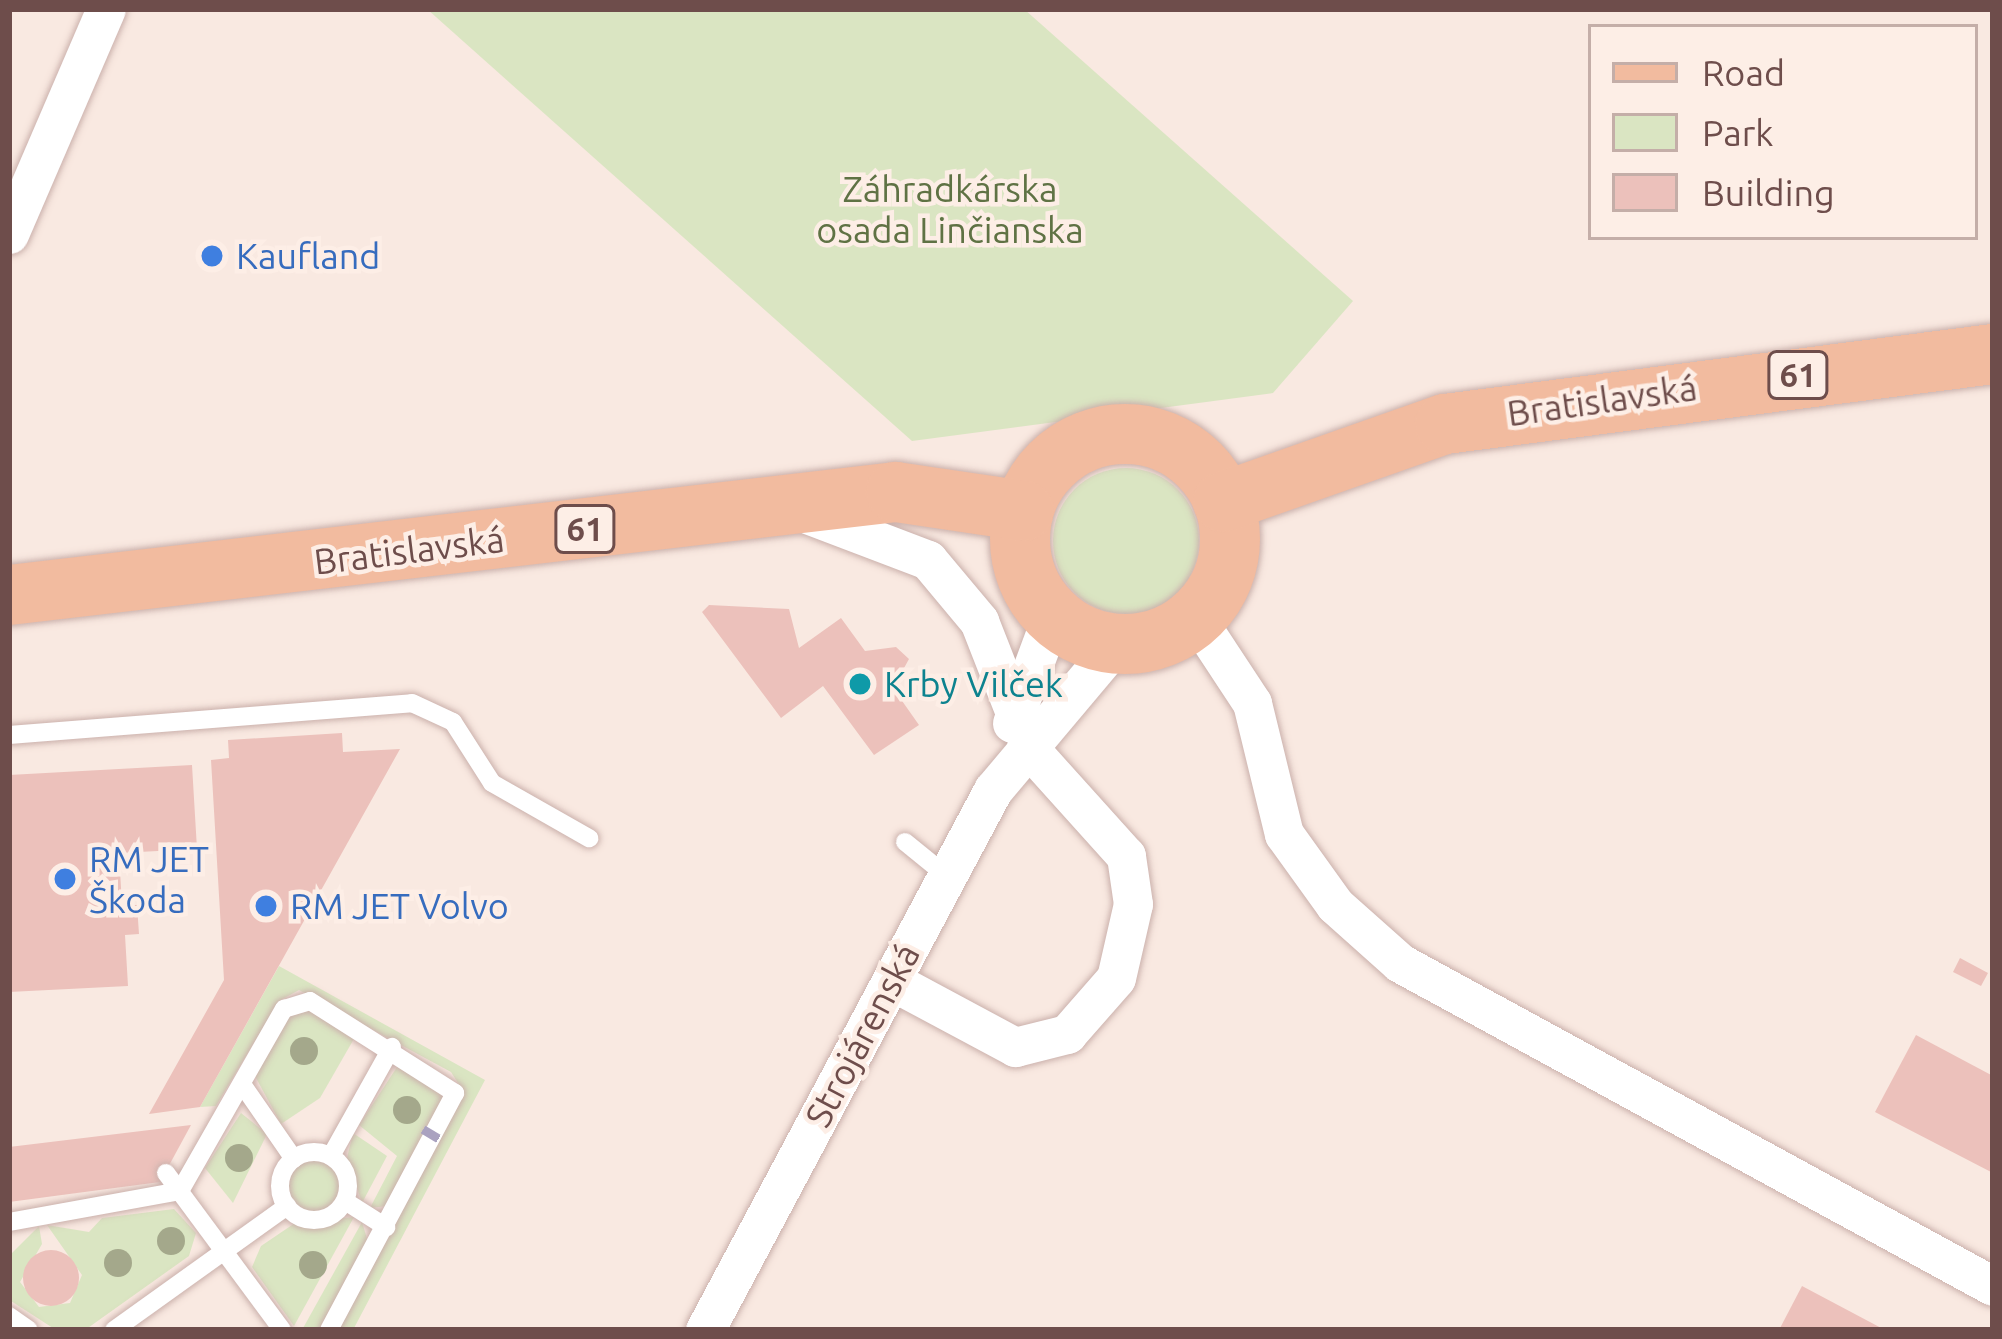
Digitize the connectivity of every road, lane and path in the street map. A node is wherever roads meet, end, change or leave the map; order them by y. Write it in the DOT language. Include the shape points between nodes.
graph roads {
  1 [pos="106,9"];
  2 [pos="9,234"];
  3 [pos="1993,355"];
  4 [pos="1223,502"];
  5 [pos="786,506"];
  6 [pos="1024,511"];
  7 [pos="13,592"];
  8 [pos="1052,615"];
  9 [pos="1196,617"];
  10 [pos="1115,645"];
  11 [pos="9,734"];
  12 [pos="1015,737"];
  13 [pos="589,838"];
  14 [pos="905,842"];
  15 [pos="947,876"];
  16 [pos="892,981"];
  17 [pos="392,1047"];
  18 [pos="242,1084"];
  19 [pos="331,1156"];
  20 [pos="294,1159"];
  21 [pos="166,1173"];
  22 [pos="180,1191"];
  23 [pos="344,1201"];
  24 [pos="287,1206"];
  25 [pos="18,1221"];
  26 [pos="386,1226"];
  27 [pos="9,1235"];
  28 [pos="224,1251"];
  29 [pos="1993,1286"];
  30 [pos="9,1316"];
  31 [pos="28,1330"];
  32 [pos="114,1330"];
  33 [pos="282,1330"];
  34 [pos="329,1330"];
  35 [pos="705,1330"];
  1 -- 2 [label="street"];
  3 -- 4 [label="main road, Bratislavská / 61" via="1445,424"];
  4 -- 6 [label="main road" via="1187,454 1115,434 1048,466"];
  4 -- 9 [label="main road" via="1228,560"];
  5 -- 6 [label="main road, Bratislavská / 61" via="896,492"];
  5 -- 7 [label="main road, Bratislavská / 61"];
  5 -- 12 [label="street" via="928,560 979,621"];
  6 -- 8 [label="main road" via="1022,562"];
  8 -- 10 [label="main road"];
  8 -- 12 [label="street"];
  9 -- 10 [label="main road" via="1157,640"];
  9 -- 29 [label="street" via="1252,703 1285,834 1335,905 1400,963"];
  10 -- 12 [label="street"];
  11 -- 13 [label="lane" via="412,703 453,722 493,783"];
  12 -- 15 [label="street, Strojárenská"];
  12 -- 16 [label="street" via="1126,856 1132,904 1116,978 1067,1034 1016,1047"];
  14 -- 15 [label="lane"];
  15 -- 16 [label="street, Strojárenská"];
  16 -- 35 [label="street, Strojárenská"];
  17 -- 18 [label="lane" via="301,1000 284,1009"];
  17 -- 19 [label="lane"];
  17 -- 26 [label="lane" via="455,1093"];
  18 -- 20 [label="lane"];
  18 -- 22 [label="lane"];
  19 -- 20 [label="lane"];
  19 -- 23 [label="lane" via="348,1180"];
  20 -- 24 [label="lane" via="280,1186"];
  21 -- 22 [label="lane"];
  22 -- 25 [label="lane"];
  22 -- 28 [label="lane"];
  23 -- 24 [label="lane" via="317,1220"];
  23 -- 26 [label="lane"];
  24 -- 28 [label="lane"];
  25 -- 27 [label="lane"];
  26 -- 34 [label="lane"];
  28 -- 32 [label="lane"];
  28 -- 33 [label="lane"];
  30 -- 31 [label="lane"];
}
